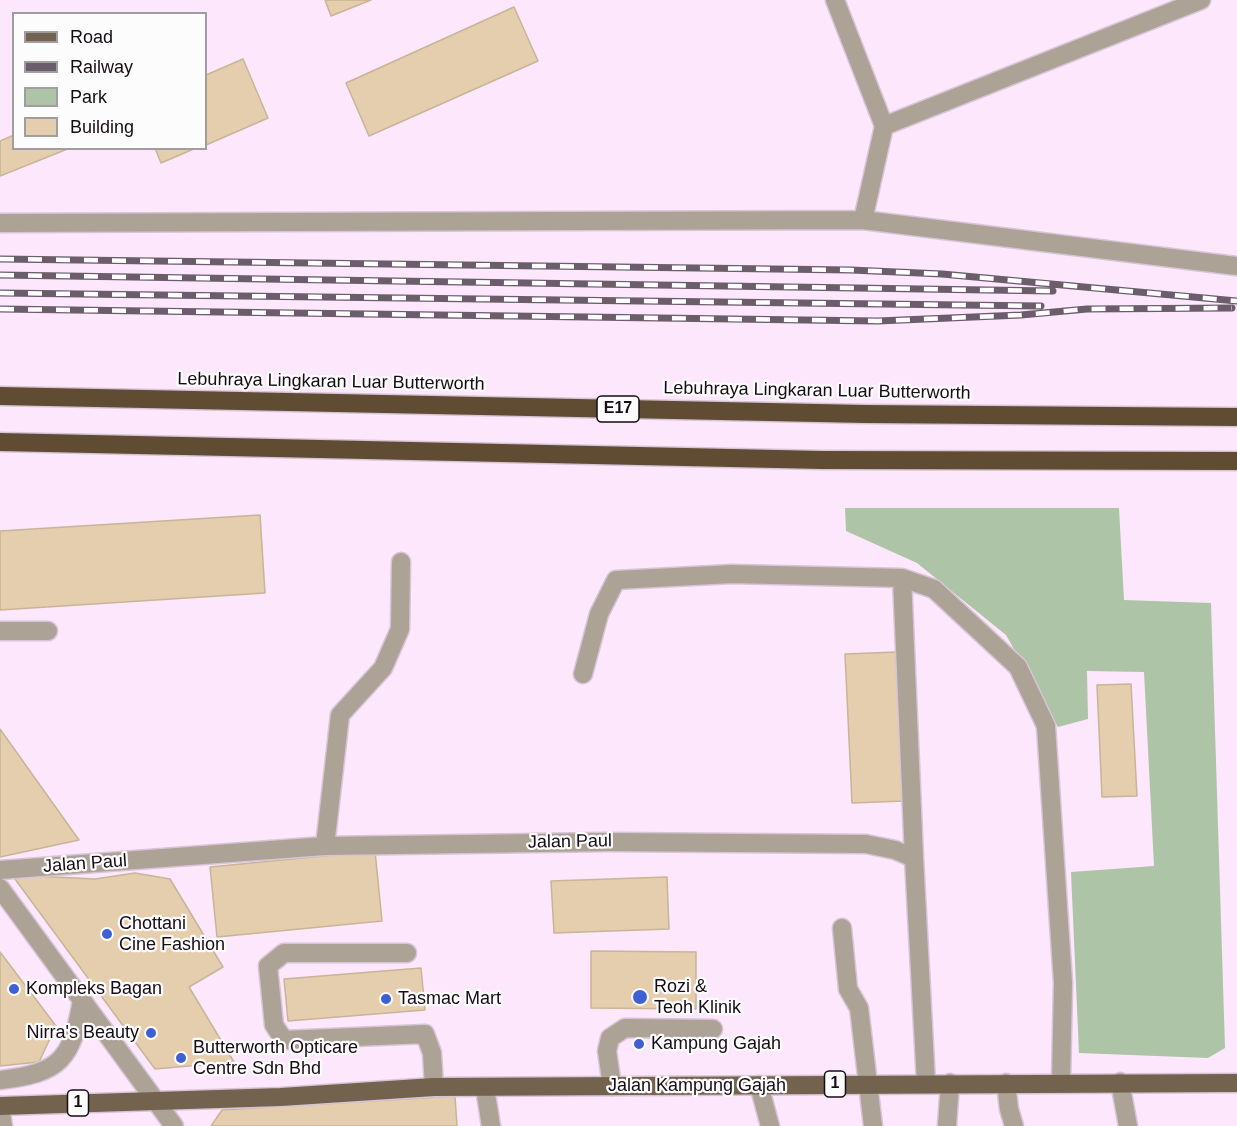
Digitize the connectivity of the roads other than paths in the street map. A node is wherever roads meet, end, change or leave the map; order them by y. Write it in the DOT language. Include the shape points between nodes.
graph roads {
  1 [pos="835,0"];
  2 [pos="1201,0"];
  3 [pos="884,126"];
  4 [pos="863,220"];
  5 [pos="0,223"];
  6 [pos="1237,266"];
  7 [pos="0,396"];
  8 [pos="1237,417"];
  9 [pos="0,442"];
  10 [pos="1237,461"];
  11 [pos="401,562"];
  12 [pos="902,578"];
  13 [pos="0,631"];
  14 [pos="48,631"];
  15 [pos="583,674"];
  16 [pos="325,846"];
  17 [pos="914,858"];
  18 [pos="0,870"];
  19 [pos="0,888"];
  20 [pos="842,928"];
  21 [pos="407,952"];
  22 [pos="82,1000"];
  23 [pos="713,1029"];
  24 [pos="0,1080"];
  25 [pos="1061,1082"];
  26 [pos="1120,1082"];
  27 [pos="867,1083"];
  28 [pos="926,1083"];
  29 [pos="950,1083"];
  30 [pos="1006,1083"];
  31 [pos="1237,1083"];
  32 [pos="612,1086"];
  33 [pos="759,1086"];
  34 [pos="434,1088"];
  35 [pos="485,1088"];
  36 [pos="157,1101"];
  37 [pos="0,1106"];
  38 [pos="3,1126"];
  39 [pos="174,1126"];
  40 [pos="491,1126"];
  41 [pos="771,1126"];
  42 [pos="873,1126"];
  43 [pos="947,1126"];
  44 [pos="1014,1126"];
  45 [pos="1128,1126"];
  1 -- 3 [label="street"];
  2 -- 3 [label="street"];
  3 -- 4 [label="street"];
  4 -- 5 [label="street"];
  4 -- 6 [label="street"];
  7 -- 8 [label="highway, Lebuhraya Lingkaran Luar Butterworth / E17" via="865,414"];
  9 -- 10 [label="highway" via="822,460"];
  11 -- 16 [label="street" via="400,629 383,668 339,714"];
  12 -- 15 [label="street" via="732,574 616,580 599,614"];
  12 -- 17 [label="street"];
  12 -- 25 [label="street" via="934,589 1018,667 1046,726 1063,983"];
  13 -- 14 [label="street"];
  16 -- 17 [label="street, Jalan Paul" via="866,844"];
  16 -- 18 [label="street, Jalan Paul"];
  17 -- 28 [label="street"];
  19 -- 22 [label="street"];
  20 -- 27 [label="street" via="848,989 859,1008"];
  21 -- 34 [label="street" via="284,953 268,966 274,1025 284,1040 424,1034 432,1053"];
  22 -- 24 [label="street" via="71,1048 52,1068 28,1077"];
  22 -- 36 [label="street"];
  23 -- 32 [label="street" via="625,1028 610,1038 607,1051"];
  25 -- 26 [label="main road, Jalan Kampung Gajah / 1"];
  25 -- 30 [label="main road, Jalan Kampung Gajah / 1"];
  26 -- 31 [label="main road, Jalan Kampung Gajah / 1"];
  26 -- 45 [label="street"];
  27 -- 28 [label="main road, Jalan Kampung Gajah / 1"];
  27 -- 33 [label="main road, Jalan Kampung Gajah / 1"];
  27 -- 42 [label="street"];
  28 -- 29 [label="main road, Jalan Kampung Gajah / 1"];
  29 -- 30 [label="main road, Jalan Kampung Gajah / 1"];
  29 -- 43 [label="street"];
  30 -- 44 [label="street"];
  32 -- 33 [label="main road, Jalan Kampung Gajah / 1"];
  32 -- 35 [label="main road, Jalan Kampung Gajah / 1"];
  33 -- 41 [label="street"];
  34 -- 35 [label="main road, Jalan Kampung Gajah / 1"];
  34 -- 36 [label="main road, Jalan Kampung Gajah / 1"];
  35 -- 40 [label="street"];
  36 -- 37 [label="main road, 1"];
  36 -- 39 [label="street"];
  37 -- 38 [label="street"];
}
